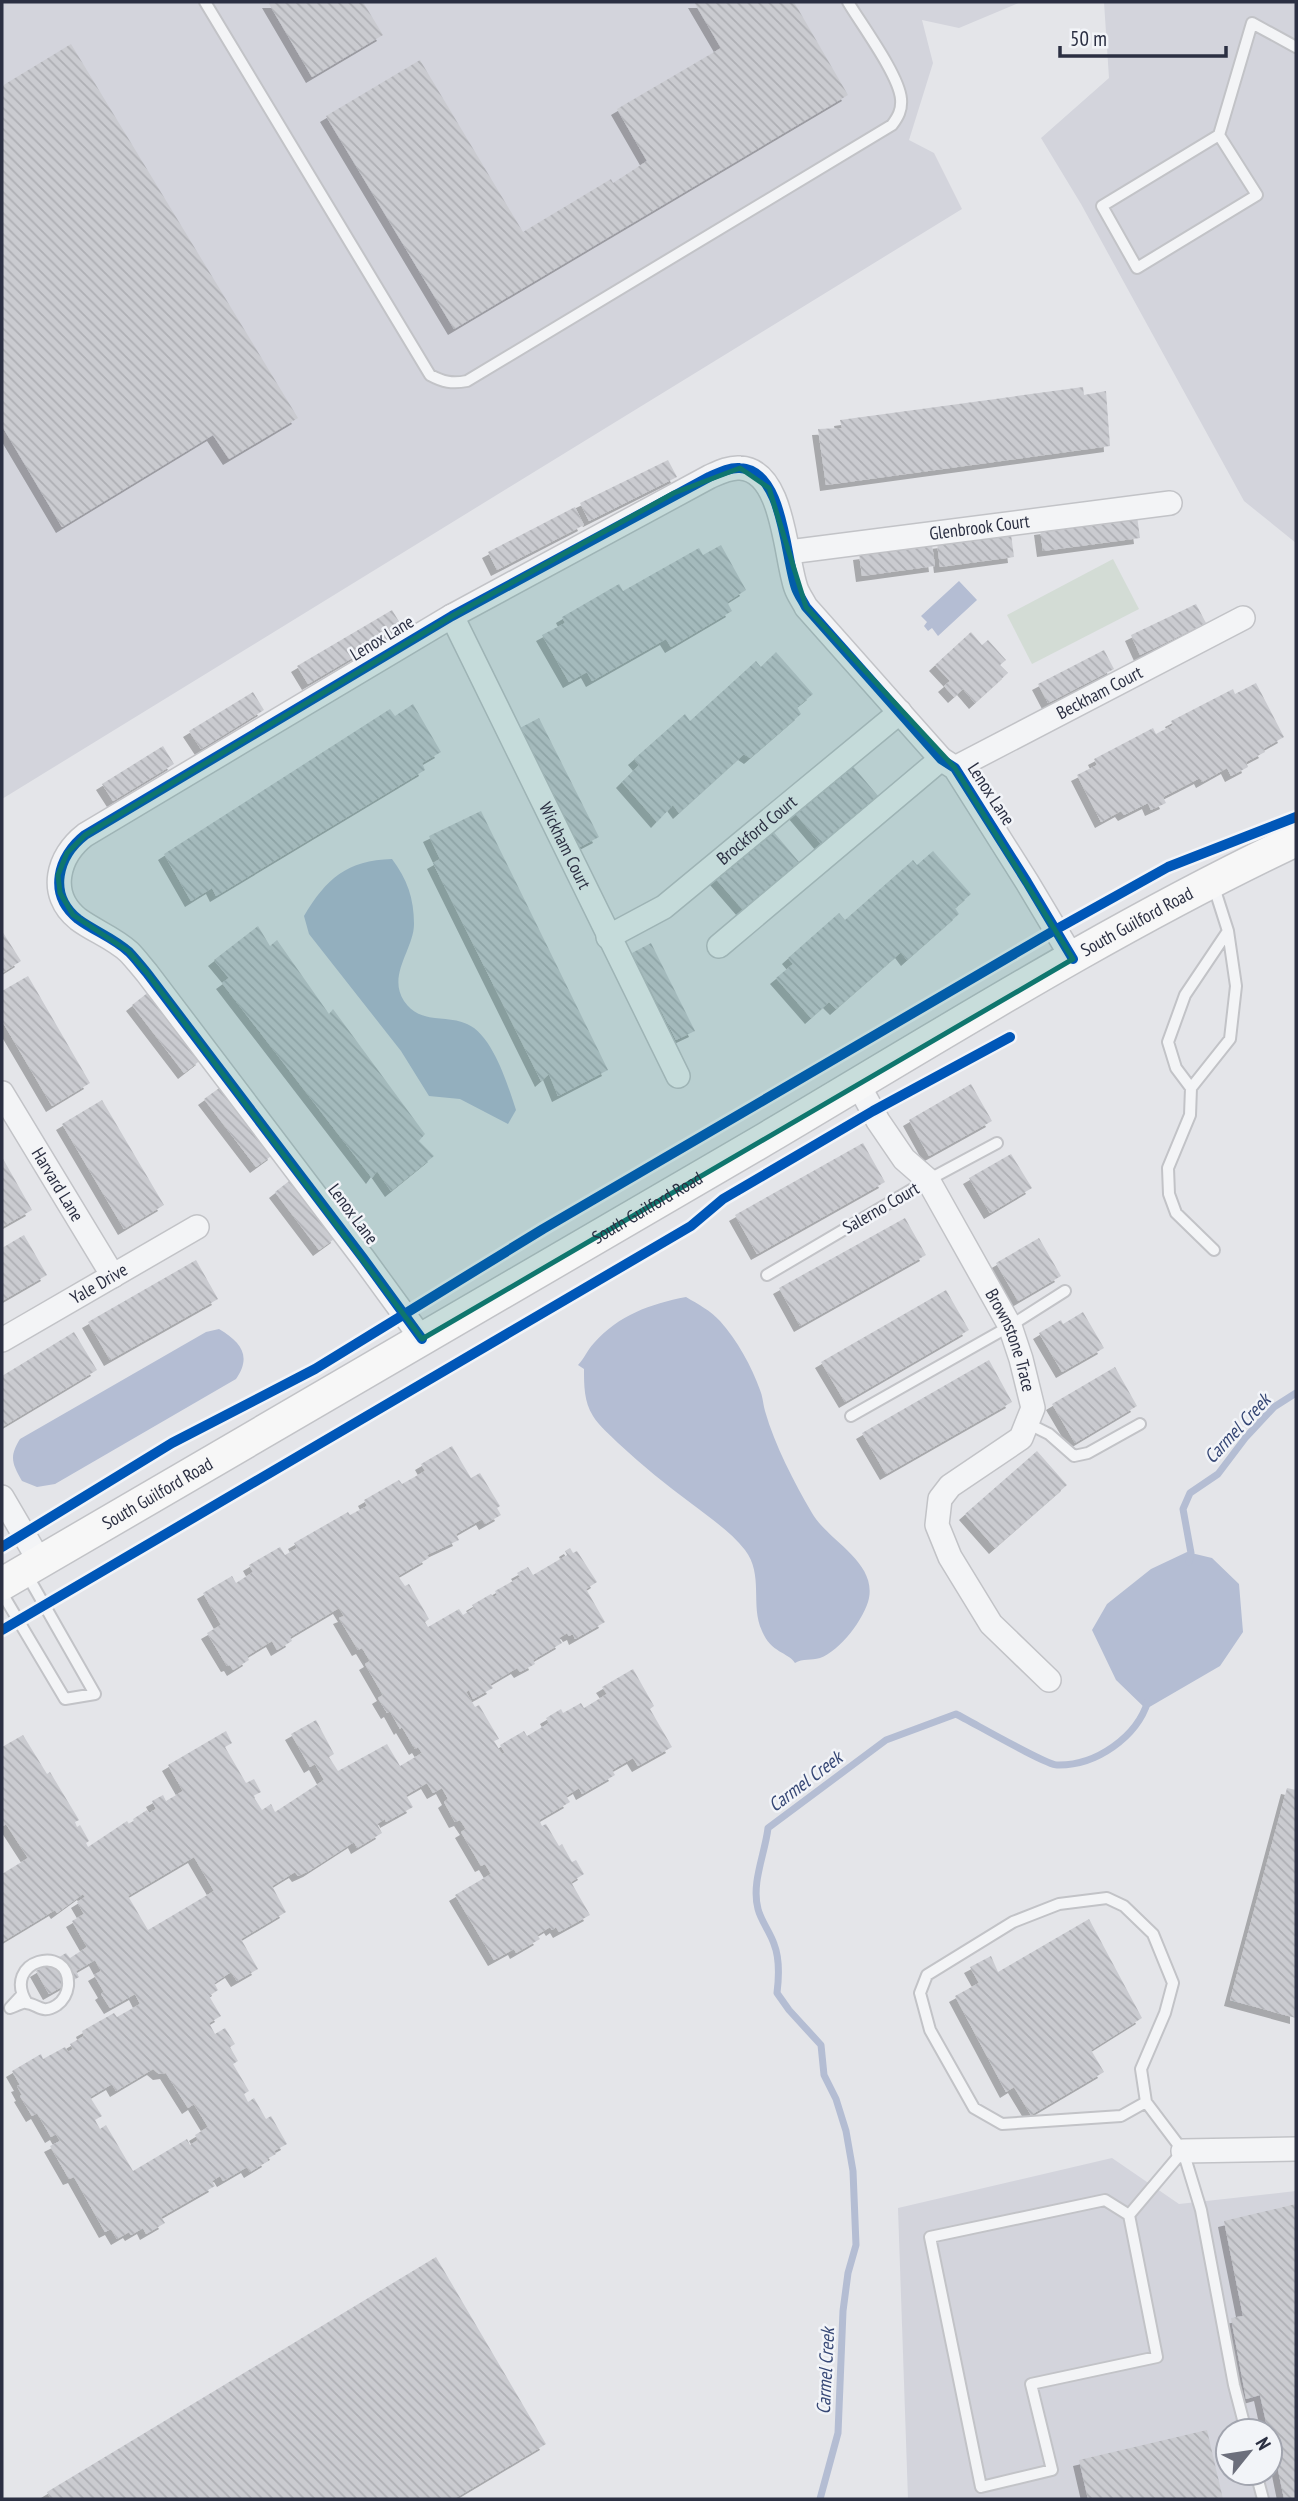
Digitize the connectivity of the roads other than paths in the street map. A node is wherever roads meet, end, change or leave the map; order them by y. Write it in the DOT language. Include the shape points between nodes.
graph roads {
  1 [pos="205,2"];
  2 [pos="848,2"];
  3 [pos="1296,47"];
  4 [pos="1219,135"];
  5 [pos="1170,503"];
  6 [pos="789,552"];
  7 [pos="452,616"];
  8 [pos="1243,618"];
  9 [pos="900,712"];
  10 [pos="948,764"];
  11 [pos="1296,840"];
  12 [pos="1212,881"];
  13 [pos="1228,931"];
  14 [pos="608,937"];
  15 [pos="719,946"];
  16 [pos="1073,959"];
  17 [pos="678,1076"];
  18 [pos="858,1084"];
  19 [pos="1191,1088"];
  20 [pos="2,1093"];
  21 [pos="997,1143"];
  22 [pos="928,1180"];
  23 [pos="197,1227"];
  24 [pos="1214,1250"];
  25 [pos="767,1275"];
  26 [pos="113,1276"];
  27 [pos="1065,1291"];
  28 [pos="1010,1326"];
  29 [pos="422,1339"];
  30 [pos="2,1340"];
  31 [pos="850,1416"];
  32 [pos="1027,1423"];
  33 [pos="1140,1424"];
  34 [pos="2,1497"];
  35 [pos="13,1577"];
  36 [pos="1049,1680"];
  37 [pos="24,1999"];
  38 [pos="1146,2102"];
  39 [pos="1296,2149"];
  40 [pos="1184,2151"];
  41 [pos="1129,2215"];
  42 [pos="1242,2417"];
  1 -- 2 [label="lane" via="430,374 455,383 467,381 892,125 901,100 897,84"];
  3 -- 4 [label="lane" via="1252,23"];
  4 -- 4 [label="lane" via="1102,206 1137,268 1257,195"];
  5 -- 6 [label="street, Glenbrook Court"];
  6 -- 7 [label="street, Lenox Lane" via="774,499 762,478 740,468 727,469"];
  6 -- 9 [label="street, Lenox Lane" via="796,588 806,607"];
  7 -- 14 [label="street, Wickham Court"];
  7 -- 29 [label="street, Lenox Lane" via="85,835 66,853 58,875 60,893 73,915 128,951 147,973"];
  8 -- 10 [label="street, Beckham Court"];
  9 -- 10 [label="street, Lenox Lane"];
  9 -- 14 [label="street, Brockford Court" via="664,907"];
  10 -- 15 [label="street"];
  10 -- 16 [label="street, Lenox Lane"];
  11 -- 12 [label="main road, South Guilford Road"];
  12 -- 13 [label="lane"];
  12 -- 16 [label="main road, South Guilford Road"];
  13 -- 19 [label="lane" via="1236,986 1230,1039"];
  13 -- 19 [label="lane" via="1185,995 1168,1042 1176,1068"];
  14 -- 17 [label="street, Wickham Court"];
  16 -- 18 [label="main road, South Guilford Road"];
  18 -- 22 [label="street, Brownstone Trace" via="904,1159"];
  18 -- 29 [label="main road, South Guilford Road"];
  19 -- 24 [label="lane" via="1190,1115 1168,1168 1169,1194 1176,1213"];
  20 -- 26 [label="street, Harvard Lane"];
  21 -- 22 [label="lane, Salerno Court"];
  22 -- 25 [label="lane, Salerno Court"];
  22 -- 28 [label="street, Brownstone Trace"];
  23 -- 26 [label="street, Yale Drive"];
  26 -- 30 [label="street, Yale Drive"];
  27 -- 28 [label="lane"];
  28 -- 31 [label="lane"];
  28 -- 32 [label="street, Brownstone Trace" via="1033,1408"];
  29 -- 35 [label="main road, South Guilford Road"];
  32 -- 33 [label="lane" via="1049,1434 1074,1456"];
  32 -- 36 [label="street" via="1021,1438 950,1486 940,1499 937,1525 991,1624"];
  34 -- 35 [label="street"];
  35 -- 35 [label="lane" via="95,1694 65,1699"];
  37 -- 37 [label="lane" via="42,2009 58,2004 68,1982 61,1967 40,1960 26,1966 19,1980"];
  38 -- 38 [label="lane" via="1141,2069 1173,1983 1153,1934 1125,1906 1107,1898 1059,1904 1013,1922 927,1975 920,1993 930,2031 974,2108 1002,2124 1121,2116"];
  38 -- 40 [label="lane"];
  39 -- 40 [label="street"];
  40 -- 41 [label="lane"];
  40 -- 42 [label="lane" via="1201,2210"];
  41 -- 41 [label="lane" via="1157,2357 1031,2384 1052,2470 981,2487 930,2237 1105,2200"];
}
